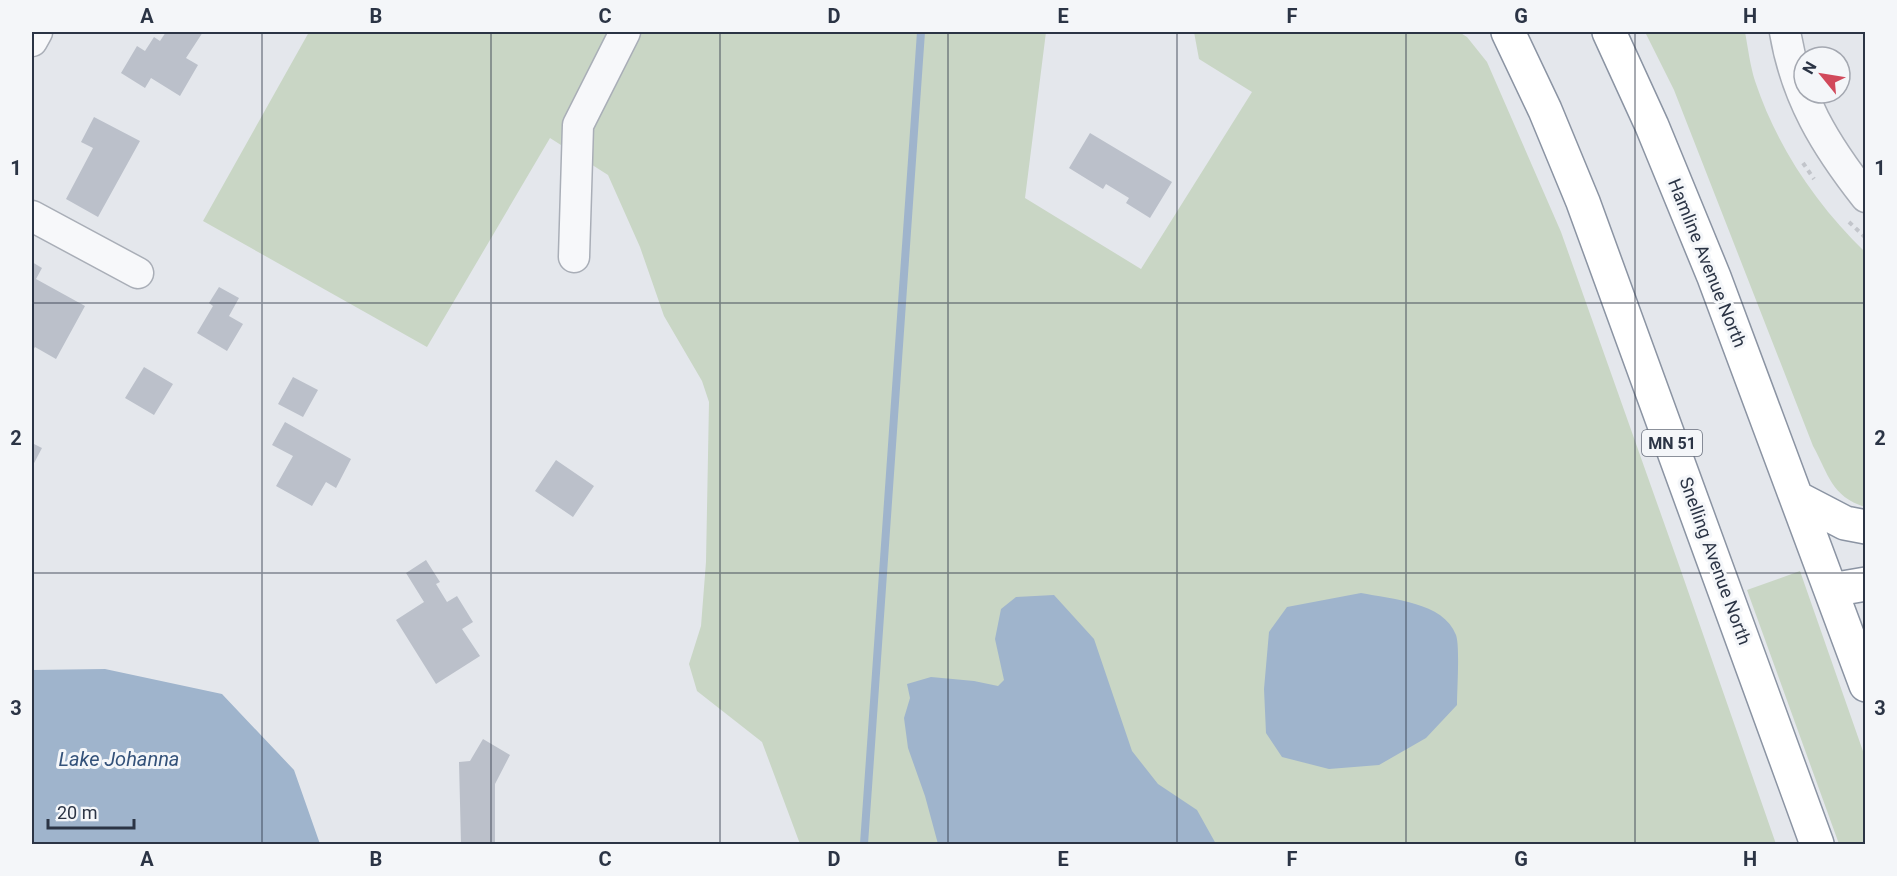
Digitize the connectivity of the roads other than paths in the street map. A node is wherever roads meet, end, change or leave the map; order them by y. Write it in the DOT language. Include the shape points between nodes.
graph roads {
  1 [pos="37,32"];
  2 [pos="626,32"];
  3 [pos="1609,32"];
  4 [pos="1785,32"];
  5 [pos="1507,36"];
  6 [pos="32,41"];
  7 [pos="1866,196"];
  8 [pos="32,216"];
  9 [pos="574,257"];
  10 [pos="138,273"];
  11 [pos="1797,498"];
  12 [pos="1866,527"];
  13 [pos="1866,584"];
  14 [pos="1831,590"];
  15 [pos="1866,685"];
  16 [pos="1817,844"];
  1 -- 6 [label="street"];
  2 -- 9 [label="street" via="578,125"];
  3 -- 11 [label="highway, Hamline Avenue North" via="1714,277"];
  4 -- 7 [label="street" via="1813,121 1839,164"];
  5 -- 16 [label="highway, Snelling Avenue North / MN 51" via="1545,110 1587,213"];
  8 -- 10 [label="street"];
  11 -- 12 [label="highway" via="1845,523"];
  11 -- 14 [label="highway"];
  13 -- 14 [label="highway"];
  14 -- 15 [label="highway"];
}
